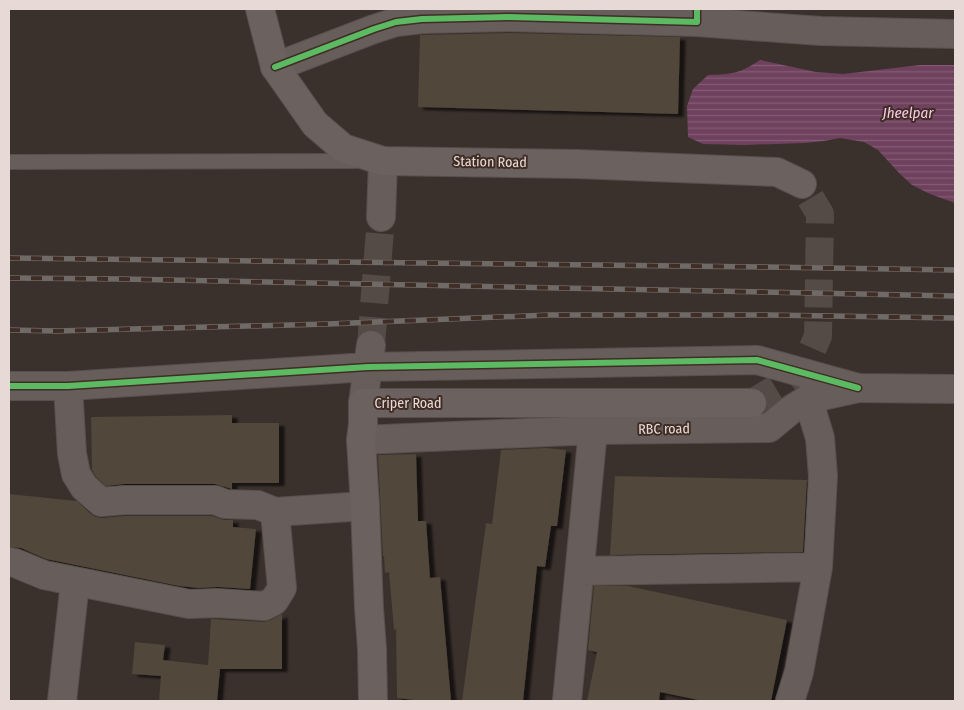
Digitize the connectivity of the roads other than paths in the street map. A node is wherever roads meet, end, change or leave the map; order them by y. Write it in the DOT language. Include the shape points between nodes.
graph roads {
  1 [pos="260,9"];
  2 [pos="509,13"];
  3 [pos="697,15"];
  4 [pos="955,34"];
  5 [pos="275,67"];
  6 [pos="383,161"];
  7 [pos="9,162"];
  8 [pos="802,184"];
  9 [pos="381,217"];
  10 [pos="369,356"];
  11 [pos="9,386"];
  12 [pos="68,386"];
  13 [pos="858,388"];
  14 [pos="955,389"];
  15 [pos="808,399"];
  16 [pos="363,403"];
  17 [pos="752,404"];
  18 [pos="593,430"];
  19 [pos="361,440"];
  20 [pos="365,506"];
  21 [pos="275,512"];
  22 [pos="9,562"];
  23 [pos="818,567"];
  24 [pos="580,571"];
  25 [pos="75,582"];
  26 [pos="62,701"];
  27 [pos="373,701"];
  28 [pos="567,701"];
  29 [pos="790,701"];
  1 -- 5 [label="main road, Station Road"];
  2 -- 3 [label="street"];
  2 -- 5 [label="street" via="396,22"];
  3 -- 4 [label="street" via="821,31"];
  5 -- 6 [label="main road, Station Road" via="315,124 343,148"];
  6 -- 7 [label="lane"];
  6 -- 8 [label="main road, Station Road" via="777,172"];
  6 -- 9 [label="street"];
  10 -- 12 [label="street"];
  10 -- 13 [label="street" via="757,360"];
  10 -- 16 [label="street"];
  11 -- 12 [label="street"];
  12 -- 21 [label="street" via="76,474 84,487 101,502 215,500 225,504 258,505"];
  13 -- 14 [label="street, RBC road"];
  13 -- 15 [label="street, RBC road"];
  15 -- 18 [label="street, RBC road" via="769,428"];
  15 -- 23 [label="street" via="820,438 823,476"];
  16 -- 17 [label="main road, Criper Road"];
  16 -- 19 [label="main road, Criper Road"];
  18 -- 19 [label="street, RBC road"];
  18 -- 24 [label="street"];
  19 -- 20 [label="main road, Criper Road"];
  20 -- 21 [label="street"];
  20 -- 27 [label="main road, Criper Road"];
  21 -- 25 [label="street" via="282,588 274,601 264,606 189,604"];
  22 -- 25 [label="street"];
  23 -- 24 [label="street"];
  23 -- 29 [label="street"];
  24 -- 28 [label="street"];
  25 -- 26 [label="street"];
}
